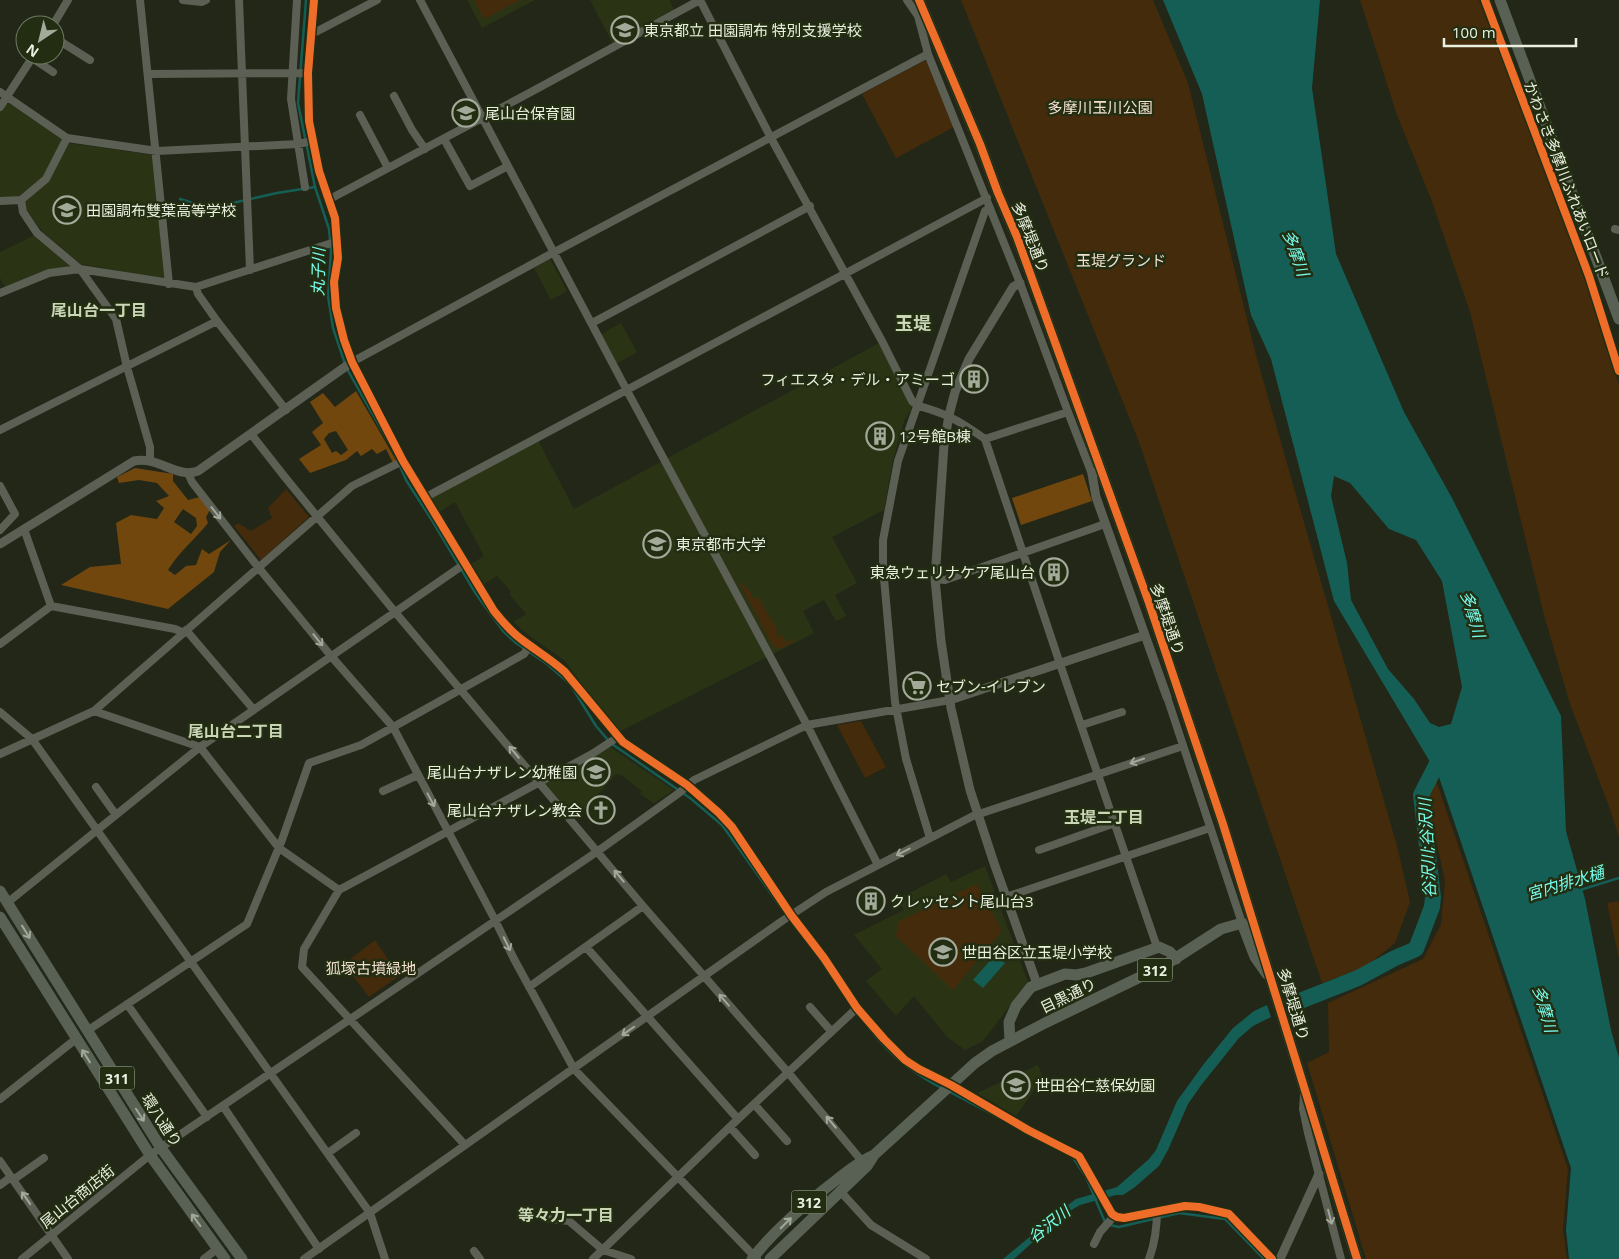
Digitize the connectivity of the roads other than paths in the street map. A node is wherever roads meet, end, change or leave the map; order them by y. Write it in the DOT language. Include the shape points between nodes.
graph roads {
  1 [pos="68,0"];
  2 [pos="140,0"];
  3 [pos="183,0"];
  4 [pos="206,0"];
  5 [pos="240,0"];
  6 [pos="297,0"];
  7 [pos="314,0"];
  8 [pos="377,0"];
  9 [pos="420,0"];
  10 [pos="907,0"];
  11 [pos="918,0"];
  12 [pos="1500,0"];
  13 [pos="59,15"];
  14 [pos="921,15"];
  15 [pos="310,35"];
  16 [pos="65,44"];
  17 [pos="928,54"];
  18 [pos="90,60"];
  19 [pos="26,65"];
  20 [pos="44,65"];
  21 [pos="53,72"];
  22 [pos="242,72"];
  23 [pos="291,72"];
  24 [pos="308,73"];
  25 [pos="149,74"];
  26 [pos="3,94"];
  27 [pos="394,96"];
  28 [pos="0,107"];
  29 [pos="360,115"];
  30 [pos="483,117"];
  31 [pos="67,138"];
  32 [pos="771,138"];
  33 [pos="444,139"];
  34 [pos="312,141"];
  35 [pos="298,144"];
  36 [pos="244,146"];
  37 [pos="424,149"];
  38 [pos="157,151"];
  39 [pos="508,166"];
  40 [pos="388,168"];
  41 [pos="305,187"];
  42 [pos="987,198"];
  43 [pos="20,200"];
  44 [pos="328,200"];
  45 [pos="0,201"];
  46 [pos="810,206"];
  47 [pos="990,208"];
  48 [pos="338,241"];
  49 [pos="554,253"];
  50 [pos="80,269"];
  51 [pos="250,270"];
  52 [pos="845,273"];
  53 [pos="1020,283"];
  54 [pos="170,284"];
  55 [pos="196,287"];
  56 [pos="0,293"];
  57 [pos="1619,319"];
  58 [pos="217,321"];
  59 [pos="592,323"];
  60 [pos="348,365"];
  61 [pos="127,367"];
  62 [pos="626,390"];
  63 [pos="917,405"];
  64 [pos="286,410"];
  65 [pos="1068,412"];
  66 [pos="949,416"];
  67 [pos="0,430"];
  68 [pos="251,434"];
  69 [pos="985,439"];
  70 [pos="150,460"];
  71 [pos="401,462"];
  72 [pos="1097,472"];
  73 [pos="188,473"];
  74 [pos="0,486"];
  75 [pos="424,498"];
  76 [pos="317,517"];
  77 [pos="1105,524"];
  78 [pos="24,529"];
  79 [pos="0,530"];
  80 [pos="0,544"];
  81 [pos="1023,552"];
  82 [pos="464,564"];
  83 [pos="258,567"];
  84 [pos="935,579"];
  85 [pos="51,606"];
  86 [pos="395,612"];
  87 [pos="185,631"];
  88 [pos="1145,635"];
  89 [pos="0,644"];
  90 [pos="527,649"];
  91 [pos="331,656"];
  92 [pos="1060,664"];
  93 [pos="461,690"];
  94 [pos="1167,697"];
  95 [pos="950,700"];
  96 [pos="254,710"];
  97 [pos="896,710"];
  98 [pos="94,711"];
  99 [pos="0,712"];
  100 [pos="1122,712"];
  101 [pos="807,725"];
  102 [pos="1082,725"];
  103 [pos="393,727"];
  104 [pos="32,739"];
  105 [pos="613,741"];
  106 [pos="1183,746"];
  107 [pos="200,747"];
  108 [pos="0,754"];
  109 [pos="1099,774"];
  110 [pos="418,776"];
  111 [pos="540,782"];
  112 [pos="96,788"];
  113 [pos="684,788"];
  114 [pos="383,791"];
  115 [pos="116,815"];
  116 [pos="978,815"];
  117 [pos="1115,823"];
  118 [pos="1210,828"];
  119 [pos="97,831"];
  120 [pos="447,831"];
  121 [pos="930,838"];
  122 [pos="279,848"];
  123 [pos="1039,850"];
  124 [pos="598,851"];
  125 [pos="1125,856"];
  126 [pos="878,864"];
  127 [pos="339,890"];
  128 [pos="0,891"];
  129 [pos="1006,897"];
  130 [pos="8,903"];
  131 [pos="643,906"];
  132 [pos="790,916"];
  133 [pos="0,917"];
  134 [pos="495,920"];
  135 [pos="1242,923"];
  136 [pos="586,947"];
  137 [pos="1158,947"];
  138 [pos="1176,959"];
  139 [pos="191,962"];
  140 [pos="703,976"];
  141 [pos="1271,978"];
  142 [pos="1036,984"];
  143 [pos="529,987"];
  144 [pos="127,1004"];
  145 [pos="810,1007"];
  146 [pos="857,1008"];
  147 [pos="648,1017"];
  148 [pos="350,1020"];
  149 [pos="87,1031"];
  150 [pos="831,1031"];
  151 [pos="76,1039"];
  152 [pos="1010,1041"];
  153 [pos="574,1069"];
  154 [pos="788,1072"];
  155 [pos="271,1073"];
  156 [pos="947,1090"];
  157 [pos="1306,1091"];
  158 [pos="0,1099"];
  159 [pos="754,1104"];
  160 [pos="223,1106"];
  161 [pos="207,1117"];
  162 [pos="738,1119"];
  163 [pos="730,1127"];
  164 [pos="356,1134"];
  165 [pos="787,1141"];
  166 [pos="465,1145"];
  167 [pos="161,1148"];
  168 [pos="328,1153"];
  169 [pos="150,1155"];
  170 [pos="755,1155"];
  171 [pos="874,1155"];
  172 [pos="44,1158"];
  173 [pos="861,1160"];
  174 [pos="0,1161"];
  175 [pos="1319,1174"];
  176 [pos="678,1178"];
  177 [pos="12,1179"];
  178 [pos="0,1185"];
  179 [pos="840,1191"];
  180 [pos="1157,1212"];
  181 [pos="370,1213"];
  182 [pos="1115,1216"];
  183 [pos="544,1218"];
  184 [pos="51,1235"];
  185 [pos="1094,1244"];
  186 [pos="217,1248"];
  187 [pos="319,1249"];
  188 [pos="603,1250"];
  189 [pos="474,1251"];
  190 [pos="755,1258"];
  191 [pos="22,1259"];
  192 [pos="68,1259"];
  193 [pos="204,1259"];
  194 [pos="225,1259"];
  195 [pos="242,1259"];
  196 [pos="304,1259"];
  197 [pos="385,1259"];
  198 [pos="480,1259"];
  199 [pos="593,1259"];
  200 [pos="631,1259"];
  201 [pos="770,1259"];
  202 [pos="926,1259"];
  203 [pos="1149,1259"];
  204 [pos="1272,1259"];
  205 [pos="1280,1259"];
  206 [pos="1341,1259"];
  207 [pos="1357,1259"];
  1 -- 13 [label="street"];
  2 -- 25 [label="street"];
  3 -- 4 [label="street"];
  5 -- 22 [label="street"];
  6 -- 23 [label="street"];
  7 -- 15 [label="street"];
  8 -- 15 [label="street"];
  9 -- 30 [label="street"];
  10 -- 14 [label="street"];
  11 -- 14 [label="main road, 多摩堤通り"];
  12 -- 57 [label="main road"];
  14 -- 17 [label="street"];
  14 -- 72 [label="main road, 多摩堤通り" via="980,144 1017,237"];
  15 -- 24 [label="street"];
  16 -- 18 [label="street"];
  17 -- 32 [label="street"];
  17 -- 42 [label="street"];
  19 -- 26 [label="street"];
  20 -- 21 [label="street"];
  22 -- 23 [label="street"];
  22 -- 25 [label="street"];
  22 -- 36 [label="street"];
  23 -- 24 [label="street"];
  23 -- 35 [label="street" via="291,99"];
  24 -- 34 [label="street" via="308,121"];
  25 -- 38 [label="street"];
  26 -- 28 [label="street"];
  26 -- 31 [label="street"];
  27 -- 37 [label="street"];
  29 -- 40 [label="street"];
  30 -- 32 [label="street" via="700,0"];
  30 -- 33 [label="street"];
  30 -- 39 [label="street"];
  31 -- 38 [label="street"];
  31 -- 43 [label="street" via="46,179"];
  32 -- 46 [label="street"];
  32 -- 49 [label="street"];
  33 -- 37 [label="street"];
  33 -- 39 [label="street" via="470,186"];
  34 -- 35 [label="street"];
  34 -- 44 [label="street"];
  35 -- 36 [label="street"];
  35 -- 41 [label="street"];
  36 -- 38 [label="street"];
  36 -- 51 [label="street"];
  37 -- 40 [label="street"];
  38 -- 54 [label="street"];
  39 -- 49 [label="street"];
  40 -- 44 [label="street"];
  42 -- 47 [label="street"];
  42 -- 52 [label="street"];
  43 -- 45 [label="street"];
  43 -- 50 [label="street" via="23,212 38,233"];
  44 -- 48 [label="street" via="335,218"];
  46 -- 52 [label="street"];
  46 -- 59 [label="street"];
  47 -- 53 [label="street"];
  47 -- 63 [label="street" via="985,210"];
  48 -- 51 [label="street"];
  48 -- 60 [label="street" via="334,282 336,308"];
  49 -- 59 [label="street"];
  49 -- 60 [label="street"];
  50 -- 54 [label="street"];
  50 -- 56 [label="street" via="49,273"];
  50 -- 61 [label="street" via="116,319"];
  51 -- 55 [label="street"];
  52 -- 62 [label="street"];
  52 -- 63 [label="street"];
  53 -- 65 [label="street"];
  53 -- 66 [label="street" via="1013,287 975,349 959,381"];
  54 -- 55 [label="street"];
  55 -- 58 [label="street"];
  58 -- 61 [label="street"];
  58 -- 64 [label="street"];
  59 -- 62 [label="street"];
  60 -- 64 [label="street"];
  60 -- 71 [label="street"];
  61 -- 67 [label="street"];
  61 -- 70 [label="street" via="150,447"];
  62 -- 75 [label="street"];
  62 -- 101 [label="street"];
  63 -- 66 [label="street"];
  63 -- 97 [label="street" via="898,461 883,540"];
  64 -- 68 [label="street"];
  65 -- 69 [label="street"];
  65 -- 72 [label="street"];
  66 -- 69 [label="street"];
  66 -- 84 [label="street"];
  68 -- 73 [label="street" via="198,471"];
  68 -- 76 [label="street"];
  69 -- 81 [label="street"];
  70 -- 73 [label="street"];
  70 -- 78 [label="street" via="134,461"];
  71 -- 75 [label="street"];
  71 -- 76 [label="street" via="352,486"];
  72 -- 77 [label="street" via="1096,497"];
  72 -- 141 [label="main road, 多摩堤通り" via="1224,824"];
  73 -- 83 [label="street, one-way"];
  74 -- 79 [label="street" via="14,514"];
  75 -- 82 [label="street"];
  76 -- 83 [label="street"];
  76 -- 86 [label="street"];
  77 -- 81 [label="street"];
  77 -- 88 [label="street"];
  78 -- 80 [label="street"];
  78 -- 85 [label="street"];
  81 -- 84 [label="street" via="944,580"];
  81 -- 92 [label="street"];
  82 -- 86 [label="street"];
  82 -- 90 [label="street" via="499,617"];
  83 -- 87 [label="street"];
  83 -- 91 [label="street, one-way"];
  84 -- 95 [label="street"];
  85 -- 87 [label="street"];
  85 -- 89 [label="street"];
  86 -- 91 [label="street"];
  86 -- 93 [label="street"];
  87 -- 96 [label="street"];
  87 -- 98 [label="street"];
  88 -- 92 [label="street"];
  88 -- 94 [label="street"];
  90 -- 93 [label="street"];
  90 -- 105 [label="street" via="557,664 585,698"];
  91 -- 96 [label="street"];
  91 -- 103 [label="street"];
  92 -- 95 [label="street"];
  92 -- 102 [label="street"];
  93 -- 103 [label="street"];
  111 -- 93 [label="street, one-way"];
  94 -- 106 [label="street"];
  95 -- 97 [label="street, 尾山台商店街"];
  95 -- 116 [label="street"];
  96 -- 107 [label="street"];
  97 -- 101 [label="street, 尾山台商店街"];
  97 -- 121 [label="street" via="906,759"];
  98 -- 104 [label="street"];
  98 -- 107 [label="street"];
  99 -- 104 [label="street"];
  100 -- 102 [label="street"];
  101 -- 113 [label="street, 尾山台商店街" via="694,780"];
  101 -- 126 [label="street"];
  102 -- 109 [label="street"];
  103 -- 110 [label="street"];
  103 -- 122 [label="street" via="361,745 309,763"];
  104 -- 108 [label="street"];
  104 -- 119 [label="street"];
  105 -- 111 [label="street"];
  105 -- 113 [label="street" via="650,761"];
  106 -- 109 [label="street, one-way"];
  106 -- 118 [label="street"];
  107 -- 115 [label="street"];
  107 -- 122 [label="street"];
  109 -- 116 [label="street"];
  109 -- 117 [label="street"];
  110 -- 114 [label="street"];
  110 -- 120 [label="street, one-way"];
  111 -- 120 [label="street"];
  111 -- 124 [label="street"];
  112 -- 115 [label="street"];
  113 -- 124 [label="street, 尾山台商店街"];
  113 -- 132 [label="street" via="719,813 732,828"];
  115 -- 119 [label="street"];
  116 -- 121 [label="street"];
  116 -- 129 [label="street"];
  117 -- 123 [label="street"];
  117 -- 125 [label="street"];
  118 -- 125 [label="street"];
  118 -- 135 [label="street"];
  119 -- 130 [label="street"];
  119 -- 139 [label="street"];
  120 -- 127 [label="street"];
  120 -- 134 [label="street"];
  121 -- 126 [label="street, one-way"];
  122 -- 127 [label="street"];
  122 -- 139 [label="street" via="247,924"];
  131 -- 124 [label="street, one-way"];
  124 -- 134 [label="street, 尾山台商店街"];
  125 -- 129 [label="street"];
  125 -- 137 [label="street"];
  126 -- 132 [label="street"];
  127 -- 148 [label="street" via="304,949 302,967"];
  128 -- 130 [label="main road, 環八通り / 311"];
  129 -- 142 [label="street"];
  130 -- 149 [label="main road, 環八通り / 311, one-way"];
  131 -- 136 [label="street"];
  131 -- 140 [label="street"];
  132 -- 140 [label="street"];
  132 -- 146 [label="street" via="824,958"];
  133 -- 151 [label="main road, 環八通り / 311"];
  134 -- 143 [label="street, one-way"];
  134 -- 148 [label="street, 尾山台商店街"];
  135 -- 138 [label="main road, 目黒通り / 312" via="1221,929"];
  135 -- 141 [label="main road" via="1255,957"];
  136 -- 143 [label="street"];
  136 -- 147 [label="street"];
  137 -- 138 [label="main road, 312"];
  137 -- 142 [label="main road, 312" via="1086,973 1064,974"];
  138 -- 152 [label="main road, 目黒通り / 312"];
  139 -- 144 [label="street"];
  139 -- 155 [label="street"];
  140 -- 147 [label="street"];
  154 -- 140 [label="street, one-way"];
  141 -- 157 [label="main road, 多摩堤通り"];
  142 -- 152 [label="main road, 312" via="1016,1006 1009,1022"];
  143 -- 153 [label="street"];
  144 -- 149 [label="street"];
  144 -- 161 [label="street"];
  145 -- 150 [label="street"];
  146 -- 150 [label="street"];
  146 -- 156 [label="street" via="905,1060"];
  147 -- 153 [label="street, one-way"];
  147 -- 162 [label="street"];
  148 -- 155 [label="street, 尾山台商店街"];
  148 -- 166 [label="street"];
  149 -- 167 [label="main road, 環八通り / 311, one-way"];
  150 -- 154 [label="street"];
  151 -- 158 [label="street"];
  169 -- 151 [label="main road, 環八通り / 311, one-way"];
  152 -- 156 [label="main road, 目黒通り / 312" via="982,1058"];
  153 -- 166 [label="street"];
  153 -- 176 [label="street"];
  154 -- 159 [label="street"];
  173 -- 154 [label="street, one-way"];
  155 -- 160 [label="street, 尾山台商店街"];
  155 -- 168 [label="street"];
  156 -- 171 [label="main road, 目黒通り / 312"];
  156 -- 182 [label="street" via="1079,1156"];
  157 -- 175 [label="street" via="1303,1109"];
  157 -- 207 [label="main road, 多摩堤通り"];
  159 -- 162 [label="street"];
  159 -- 165 [label="street"];
  160 -- 161 [label="street, 尾山台商店街"];
  160 -- 187 [label="street"];
  161 -- 167 [label="street, 尾山台商店街"];
  162 -- 163 [label="street"];
  163 -- 170 [label="street"];
  163 -- 176 [label="street"];
  164 -- 168 [label="street"];
  166 -- 181 [label="street"];
  167 -- 169 [label="street, 尾山台商店街"];
  167 -- 195 [label="main road, 環八通り / 311"];
  168 -- 181 [label="street"];
  169 -- 184 [label="street, 尾山台商店街"];
  186 -- 169 [label="main road, 環八通り / 311, one-way"];
  171 -- 173 [label="main road, 目黒通り / 312"];
  171 -- 179 [label="main road, 目黒通り / 312"];
  172 -- 177 [label="street"];
  190 -- 173 [label="main road, 目黒通り / 312, one-way" via="810,1200"];
  174 -- 177 [label="street"];
  175 -- 205 [label="street"];
  175 -- 206 [label="street, one-way"];
  176 -- 188 [label="street"];
  176 -- 190 [label="street"];
  177 -- 178 [label="street"];
  184 -- 177 [label="street, one-way"];
  179 -- 201 [label="main road, 目黒通り / 312"];
  179 -- 202 [label="street" via="871,1225"];
  180 -- 182 [label="street" via="1124,1218"];
  180 -- 203 [label="street"];
  180 -- 204 [label="street" via="1199,1206 1229,1214"];
  181 -- 187 [label="street"];
  181 -- 197 [label="street"];
  182 -- 185 [label="street"];
  183 -- 188 [label="street" via="569,1221"];
  184 -- 191 [label="street, 尾山台商店街"];
  184 -- 192 [label="street"];
  186 -- 193 [label="street"];
  186 -- 194 [label="main road, 環八通り / 311"];
  187 -- 196 [label="street"];
  188 -- 199 [label="street"];
  188 -- 200 [label="street"];
  189 -- 198 [label="street"];
}
